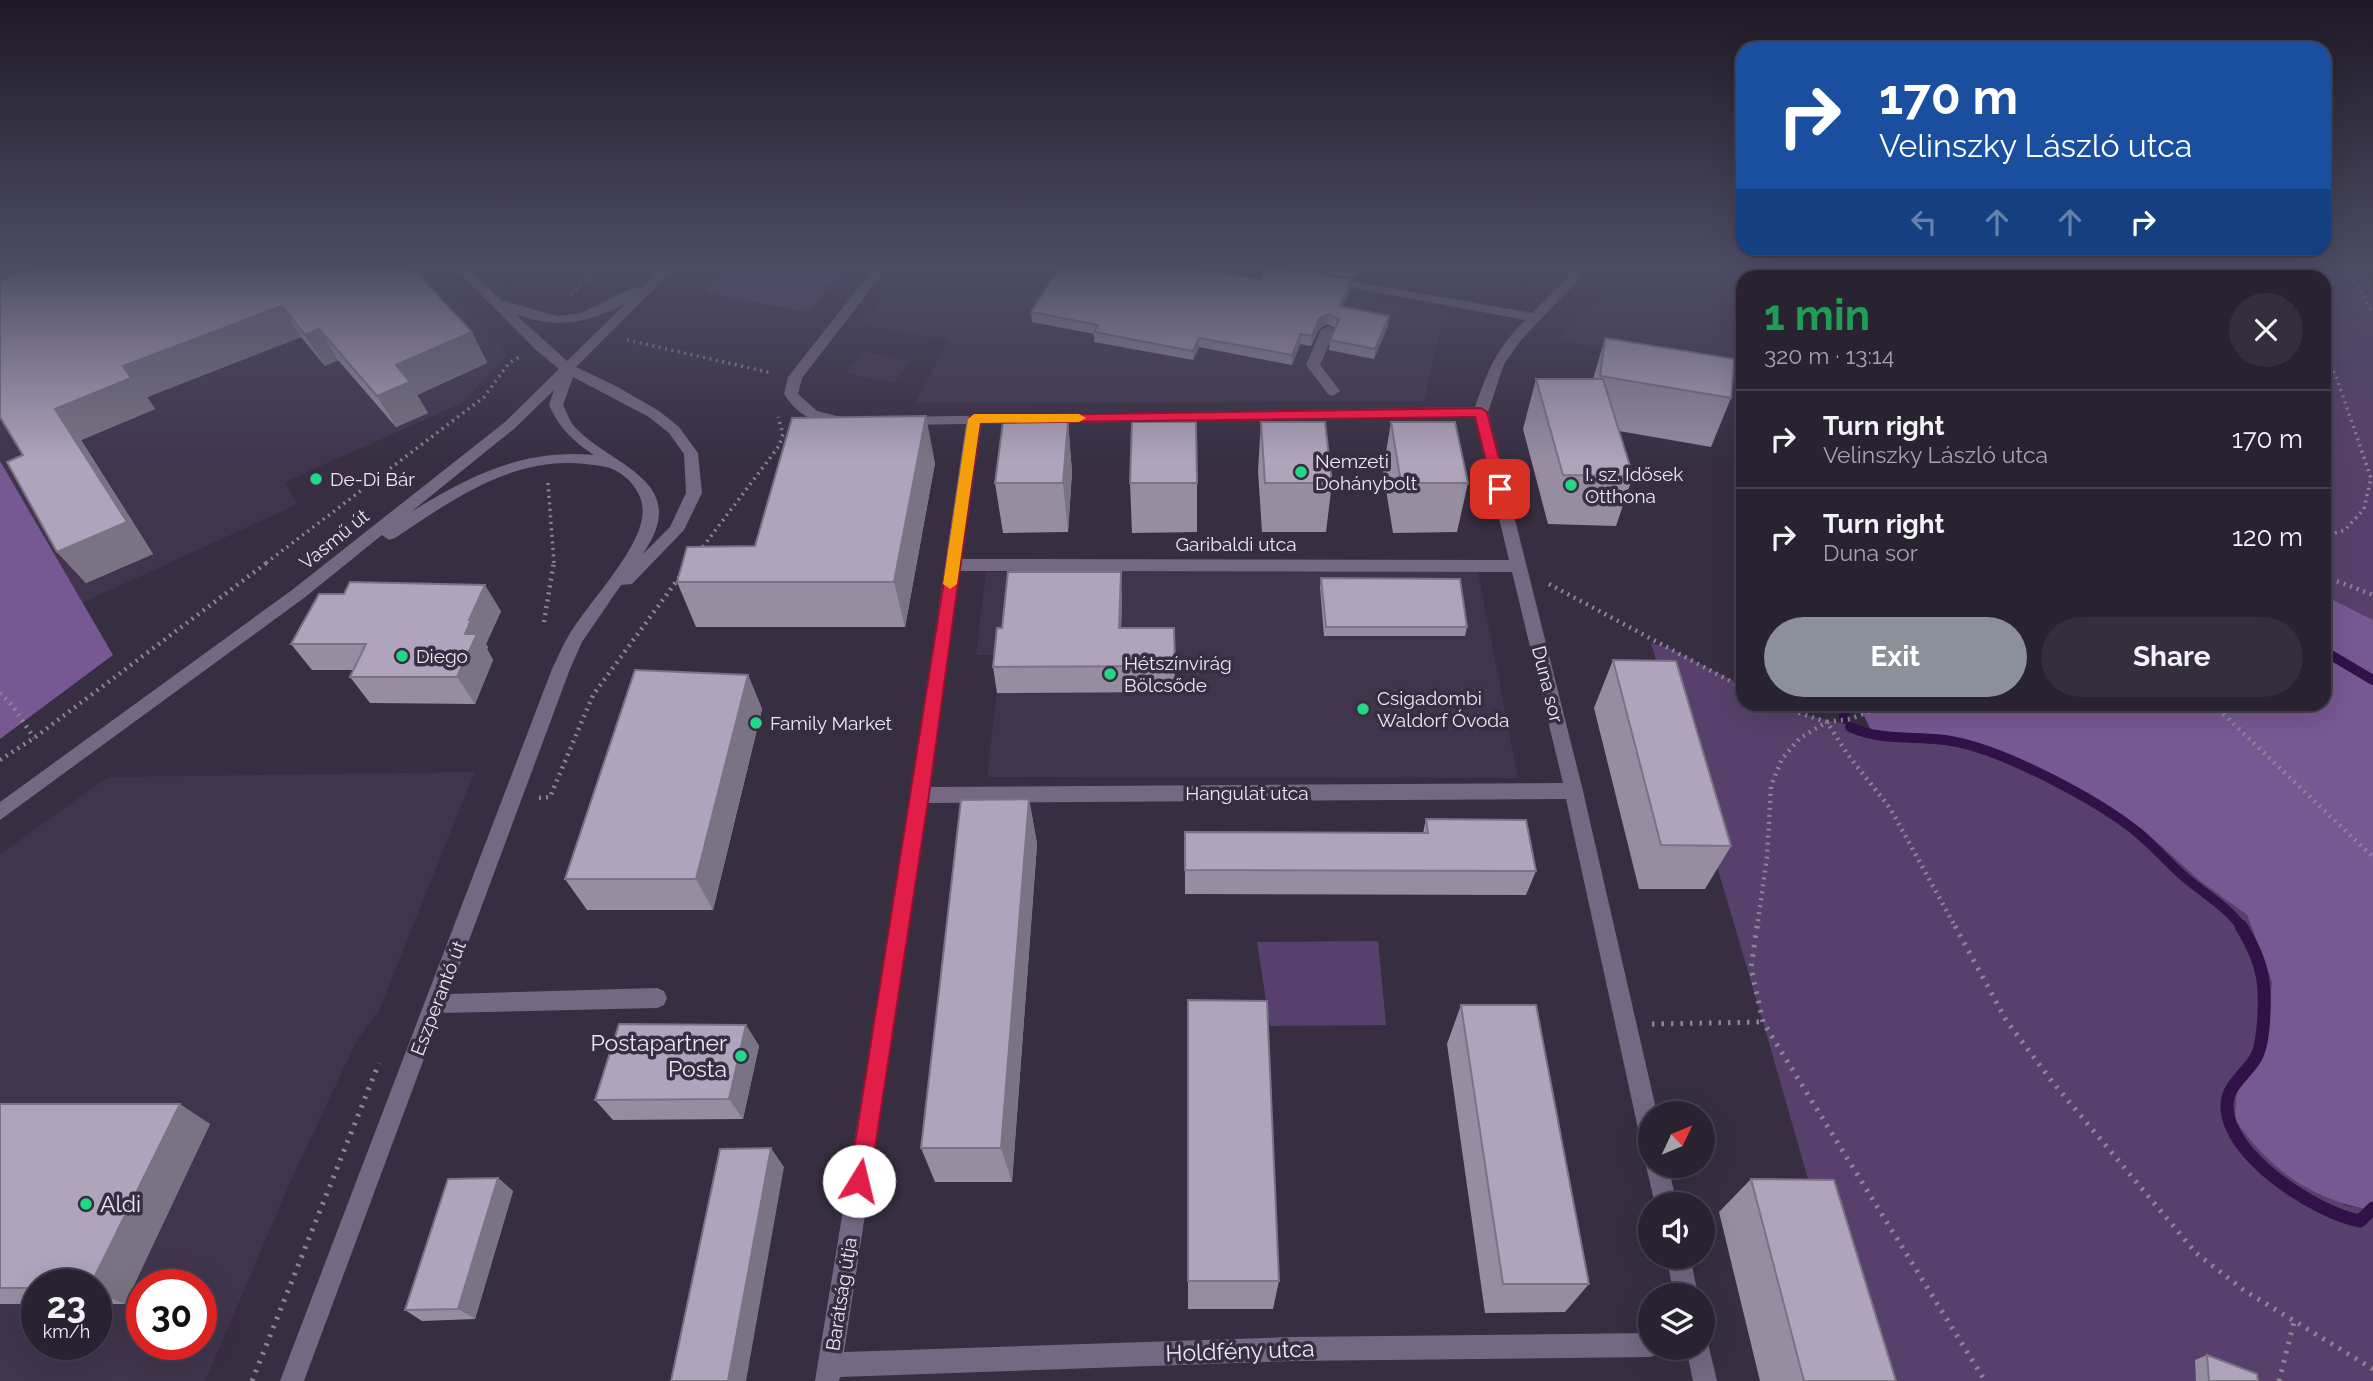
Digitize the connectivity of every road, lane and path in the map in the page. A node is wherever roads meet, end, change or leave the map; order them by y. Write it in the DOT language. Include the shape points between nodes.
graph roads {
  1 [pos="527,332"];
  2 [pos="605,332"];
  3 [pos="830,332"];
  4 [pos="1327,332"];
  5 [pos="1520,332"];
  6 [pos="649,345"];
  7 [pos="509,363"];
  8 [pos="2331,367"];
  9 [pos="568,369"];
  10 [pos="782,375"];
  11 [pos="1333,391"];
  12 [pos="1481,412"];
  13 [pos="974,419"];
  14 [pos="855,421"];
  15 [pos="881,421"];
  16 [pos="779,446"];
  17 [pos="611,463"];
  18 [pos="546,479"];
  19 [pos="2331,534"];
  20 [pos="697,554"];
  21 [pos="689,565"];
  22 [pos="952,565"];
  23 [pos="1519,566"];
  24 [pos="2331,579"];
  25 [pos="1542,580"];
  26 [pos="298,594"];
  27 [pos="2373,595"];
  28 [pos="589,618"];
  29 [pos="544,622"];
  30 [pos="1736,684"];
  31 [pos="0,693"];
  32 [pos="1793,711"];
  33 [pos="1871,711"];
  34 [pos="2220,711"];
  35 [pos="1827,722"];
  36 [pos="34,738"];
  37 [pos="0,760"];
  38 [pos="1574,791"];
  39 [pos="920,795"];
  40 [pos="550,797"];
  41 [pos="0,812"];
  42 [pos="2373,857"];
  43 [pos="657,998"];
  44 [pos="435,1004"];
  45 [pos="1763,1021"];
  46 [pos="1646,1024"];
  47 [pos="380,1060"];
  48 [pos="1643,1101"];
  49 [pos="2294,1322"];
  50 [pos="1638,1345"];
  51 [pos="1701,1360"];
  52 [pos="2373,1369"];
  53 [pos="828,1373"];
  54 [pos="252,1381"];
  55 [pos="292,1381"];
  56 [pos="1705,1381"];
  57 [pos="1985,1381"];
  58 [pos="2278,1381"];
  1 -- 9 [label="street"];
  2 -- 9 [label="street, Vasmű út"];
  3 -- 14 [label="street" via="795,377 791,394 801,410 822,418"];
  4 -- 11 [label="street" via="1313,365"];
  5 -- 12 [label="street" via="1497,364"];
  6 -- 10 [label="path"];
  7 -- 36 [label="path" via="484,397"];
  8 -- 19 [label="path" via="2371,478 2364,509 2344,530"];
  9 -- 17 [label="street, Eszperantó út" via="556,405 568,428"];
  9 -- 26 [label="street, Vasmű út" via="510,425"];
  9 -- 28 [label="street, Eszperantó út" via="654,414 691,453 694,493 676,530"];
  12 -- 13 [label="street"];
  12 -- 23 [label="street, Duna sor"];
  13 -- 15 [label="street"];
  13 -- 22 [label="street, Barátság útja"];
  16 -- 20 [label="path"];
  17 -- 26 [label="street, Eszperantó út" via="578,456 501,468 465,485"];
  17 -- 28 [label="street, Eszperantó út" via="634,475 644,487 652,502 652,520 645,538"];
  18 -- 29 [label="path" via="554,564"];
  21 -- 40 [label="path" via="593,695"];
  22 -- 23 [label="street, Garibaldi utca"];
  22 -- 39 [label="street, Barátság útja"];
  23 -- 38 [label="street, Duna sor"];
  24 -- 27 [label="path"];
  25 -- 30 [label="path"];
  26 -- 41 [label="street, Vasmű út"];
  28 -- 44 [label="street, Eszperantó út" via="561,669"];
  31 -- 36 [label="path"];
  32 -- 35 [label="path"];
  33 -- 35 [label="path"];
  34 -- 42 [label="path"];
  35 -- 45 [label="path" via="1800,738 1782,759 1771,786 1751,968"];
  35 -- 49 [label="path" via="1890,808 2007,1020 2050,1079 2196,1253"];
  36 -- 37 [label="path"];
  38 -- 39 [label="street, Hangulat utca"];
  38 -- 48 [label="street, Duna sor"];
  39 -- 53 [label="street, Barátság útja"];
  43 -- 44 [label="street"];
  44 -- 55 [label="street, Eszperantó út"];
  45 -- 46 [label="path"];
  45 -- 57 [label="path"];
  47 -- 54 [label="path"];
  49 -- 52 [label="path"];
  49 -- 58 [label="path"];
  50 -- 53 [label="street, Holdfény utca" via="1292,1349"];
  51 -- 56 [label="street"];
}
